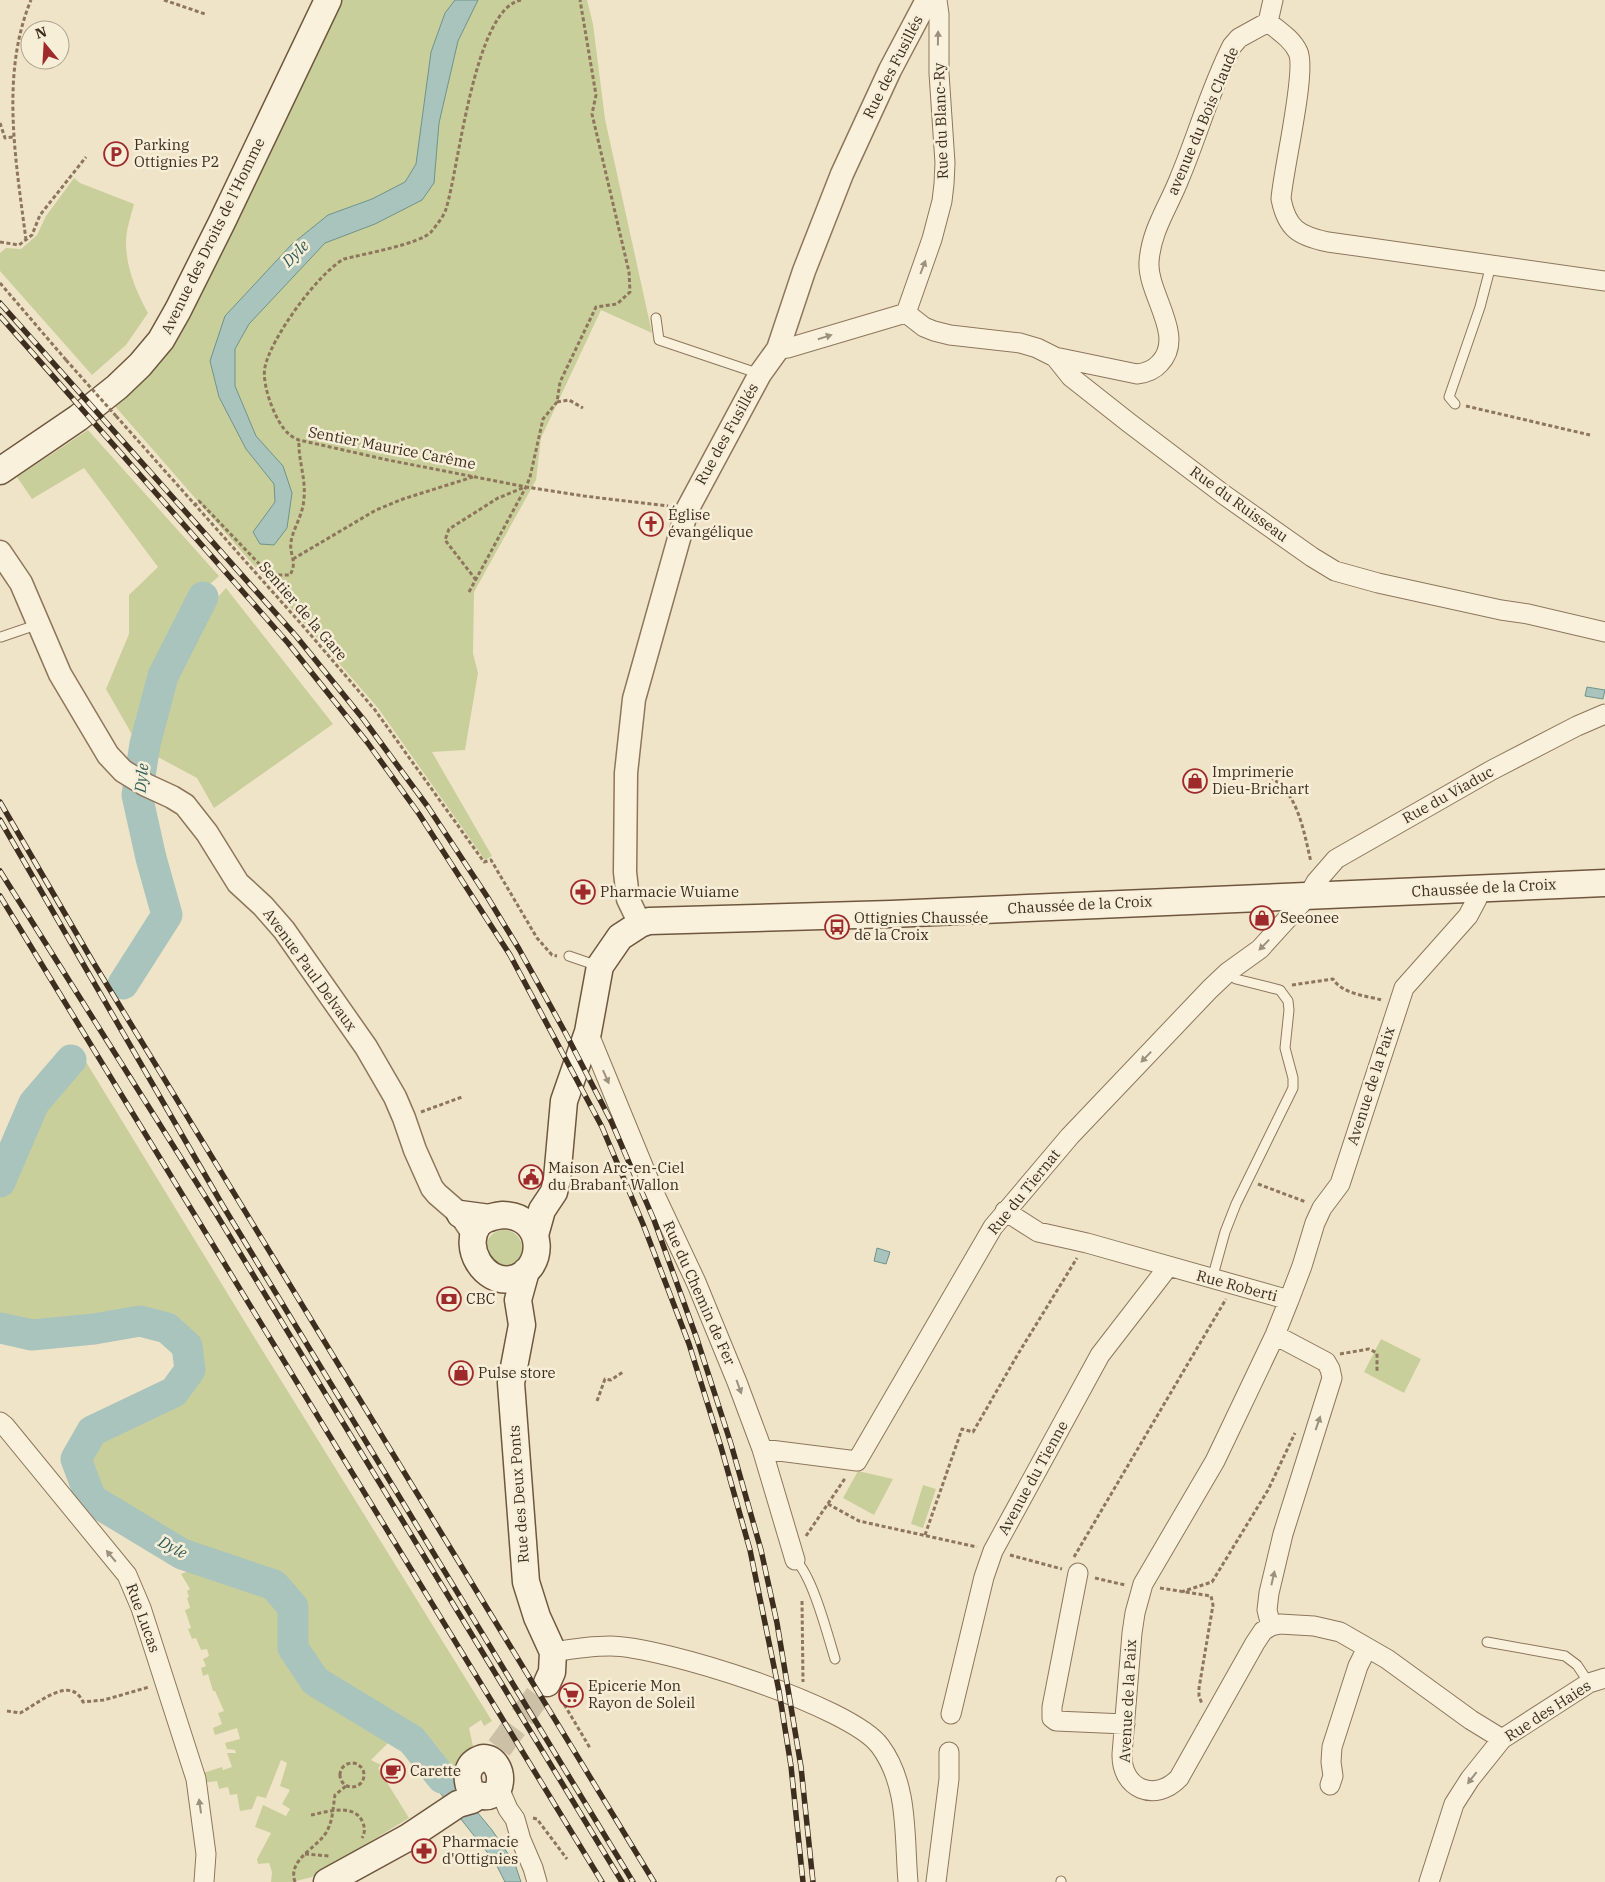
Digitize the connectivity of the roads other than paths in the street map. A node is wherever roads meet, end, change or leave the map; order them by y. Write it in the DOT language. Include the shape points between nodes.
graph roads {
  1 [pos="328,0"];
  2 [pos="927,0"];
  3 [pos="937,0"];
  4 [pos="1273,0"];
  5 [pos="1268,22"];
  6 [pos="1491,264"];
  7 [pos="1605,281"];
  8 [pos="166,313"];
  9 [pos="906,313"];
  10 [pos="656,318"];
  11 [pos="154,349"];
  12 [pos="778,349"];
  13 [pos="1055,357"];
  14 [pos="760,374"];
  15 [pos="1455,404"];
  16 [pos="51,435"];
  17 [pos="0,450"];
  18 [pos="0,471"];
  19 [pos="0,552"];
  20 [pos="39,624"];
  21 [pos="1605,632"];
  22 [pos="2,637"];
  23 [pos="1605,714"];
  24 [pos="1603,882"];
  25 [pos="1478,887"];
  26 [pos="1312,889"];
  27 [pos="640,924"];
  28 [pos="569,956"];
  29 [pos="600,966"];
  30 [pos="1228,972"];
  31 [pos="588,1032"];
  32 [pos="564,1101"];
  33 [pos="1005,1211"];
  34 [pos="532,1221"];
  35 [pos="474,1222"];
  36 [pos="1168,1267"];
  37 [pos="526,1271"];
  38 [pos="500,1279"];
  39 [pos="1212,1279"];
  40 [pos="518,1300"];
  41 [pos="1289,1300"];
  42 [pos="1275,1335"];
  43 [pos="0,1422"];
  44 [pos="762,1449"];
  45 [pos="794,1557"];
  46 [pos="1074,1567"];
  47 [pos="1271,1626"];
  48 [pos="1487,1642"];
  49 [pos="1367,1648"];
  50 [pos="553,1652"];
  51 [pos="835,1659"];
  52 [pos="1597,1680"];
  53 [pos="549,1682"];
  54 [pos="952,1714"];
  55 [pos="1125,1724"];
  56 [pos="1502,1739"];
  57 [pos="950,1752"];
  58 [pos="1330,1785"];
  59 [pos="480,1788"];
  60 [pos="204,1882"];
  61 [pos="328,1882"];
  62 [pos="537,1882"];
  63 [pos="908,1882"];
  64 [pos="936,1882"];
  65 [pos="1429,1882"];
  1 -- 11 [label="main road, Avenue des Droits de l'Homme" via="187,292"];
  2 -- 12 [label="street, Rue des Fusillés" via="890,70 842,174"];
  9 -- 3 [label="street, Rue du Blanc-Ry, one-way" via="932,239 944,184"];
  4 -- 5 [label="street"];
  5 -- 6 [label="street" via="1293,43 1300,58 1281,199 1285,216 1294,228 1310,238 1328,242"];
  5 -- 13 [label="street, avenue du Bois Claude" via="1238,38 1232,46 1180,179 1153,236 1149,264 1152,286 1169,331 1164,359 1150,371 1137,374"];
  6 -- 7 [label="street"];
  6 -- 15 [label="lane" via="1449,397"];
  8 -- 11 [label="lane"];
  12 -- 9 [label="street, one-way"];
  9 -- 13 [label="street, Rue du Ruisseau" via="934,331 1020,343"];
  10 -- 14 [label="lane" via="659,340"];
  11 -- 16 [label="main road, Avenue des Droits de l'Homme" via="117,387"];
  12 -- 14 [label="street, Rue des Fusillés"];
  13 -- 21 [label="street, Rue du Ruisseau" via="1071,377 1128,422 1223,494 1334,571"];
  14 -- 27 [label="street, Rue des Fusillés" via="687,510 634,699 626,773 625,872 628,898"];
  16 -- 17 [label="main road, Avenue des Droits de l'Homme"];
  16 -- 18 [label="main road, Avenue des Droits de l'Homme"];
  19 -- 20 [label="street, Avenue Paul Delvaux" via="21,583"];
  20 -- 22 [label="lane"];
  20 -- 35 [label="street, Avenue Paul Delvaux" via="60,674 108,755 123,771 185,805 238,883 284,930 366,1046 404,1118 432,1188"];
  23 -- 26 [label="street, Rue du Viaduc" via="1492,770 1336,858"];
  24 -- 25 [label="main road, Chaussée de la Croix"];
  25 -- 26 [label="main road, Chaussée de la Croix"];
  25 -- 41 [label="street, Avenue de la Paix" via="1477,899 1468,916 1404,988 1340,1184 1322,1208"];
  26 -- 27 [label="main road, Chaussée de la Croix" via="891,914 668,919"];
  26 -- 30 [label="street, Rue du Tiernat, one-way" via="1260,949"];
  27 -- 29 [label="main road, Chaussée de la Croix" via="620,937"];
  28 -- 29 [label="lane"];
  29 -- 31 [label="main road, Chaussée de la Croix"];
  30 -- 33 [label="street, Rue du Tiernat, one-way" via="1070,1136"];
  30 -- 39 [label="lane" via="1236,980 1280,990 1288,1001 1284,1048 1293,1088 1226,1232"];
  31 -- 32 [label="main road, Chaussée de la Croix"];
  31 -- 44 [label="street, Rue du Chemin de Fer, one-way" via="655,1195 696,1282"];
  32 -- 34 [label="main road, Rue des Deux Ponts" via="554,1192"];
  33 -- 36 [label="street, Rue Roberti" via="1038,1232 1087,1242"];
  33 -- 44 [label="street, Rue du Tiernat" via="992,1227 857,1461"];
  34 -- 35 [label="main road" via="503,1215"];
  34 -- 37 [label="main road, Rue des Deux Ponts" via="537,1244"];
  35 -- 38 [label="main road" via="474,1253 479,1264"];
  36 -- 39 [label="street, Rue Roberti"];
  36 -- 54 [label="street, Avenue du Tienne" via="1100,1355 993,1550"];
  37 -- 38 [label="main road" via="512,1279"];
  37 -- 40 [label="main road, Rue des Deux Ponts"];
  38 -- 40 [label="main road"];
  39 -- 41 [label="street, Rue Roberti"];
  40 -- 50 [label="main road, Rue des Deux Ponts" via="522,1325 511,1383 526,1582"];
  41 -- 42 [label="street, Rue Roberti"];
  47 -- 42 [label="street, one-way" via="1267,1610 1269,1593 1283,1534 1331,1386 1332,1374 1326,1362"];
  42 -- 55 [label="street, Avenue de la Paix" via="1215,1461 1142,1584 1132,1633"];
  60 -- 43 [label="street, Rue Lucas, one-way" via="206,1854 196,1779 141,1608 127,1575"];
  44 -- 45 [label="street, Rue du Chemin de Fer"];
  45 -- 51 [label="lane" via="802,1566"];
  46 -- 55 [label="street" via="1052,1718 1056,1721"];
  47 -- 49 [label="street" via="1298,1624 1328,1629"];
  47 -- 55 [label="street, Avenue de la Paix" via="1255,1643 1180,1778 1167,1788 1151,1791 1137,1786 1126,1775 1122,1762"];
  48 -- 52 [label="lane" via="1565,1656"];
  49 -- 56 [label="street"];
  49 -- 58 [label="street" via="1332,1747 1333,1776"];
  50 -- 53 [label="main road"];
  50 -- 63 [label="street" via="610,1646 656,1652 789,1693 862,1728 886,1756 899,1785"];
  52 -- 56 [label="street, Rue des Haies"];
  56 -- 65 [label="street, Rue des Haies, one-way" via="1454,1804"];
  57 -- 64 [label="street"];
  59 -- 61 [label="main road" via="407,1838"];
  59 -- 62 [label="street" via="507,1827 521,1840"];
}
